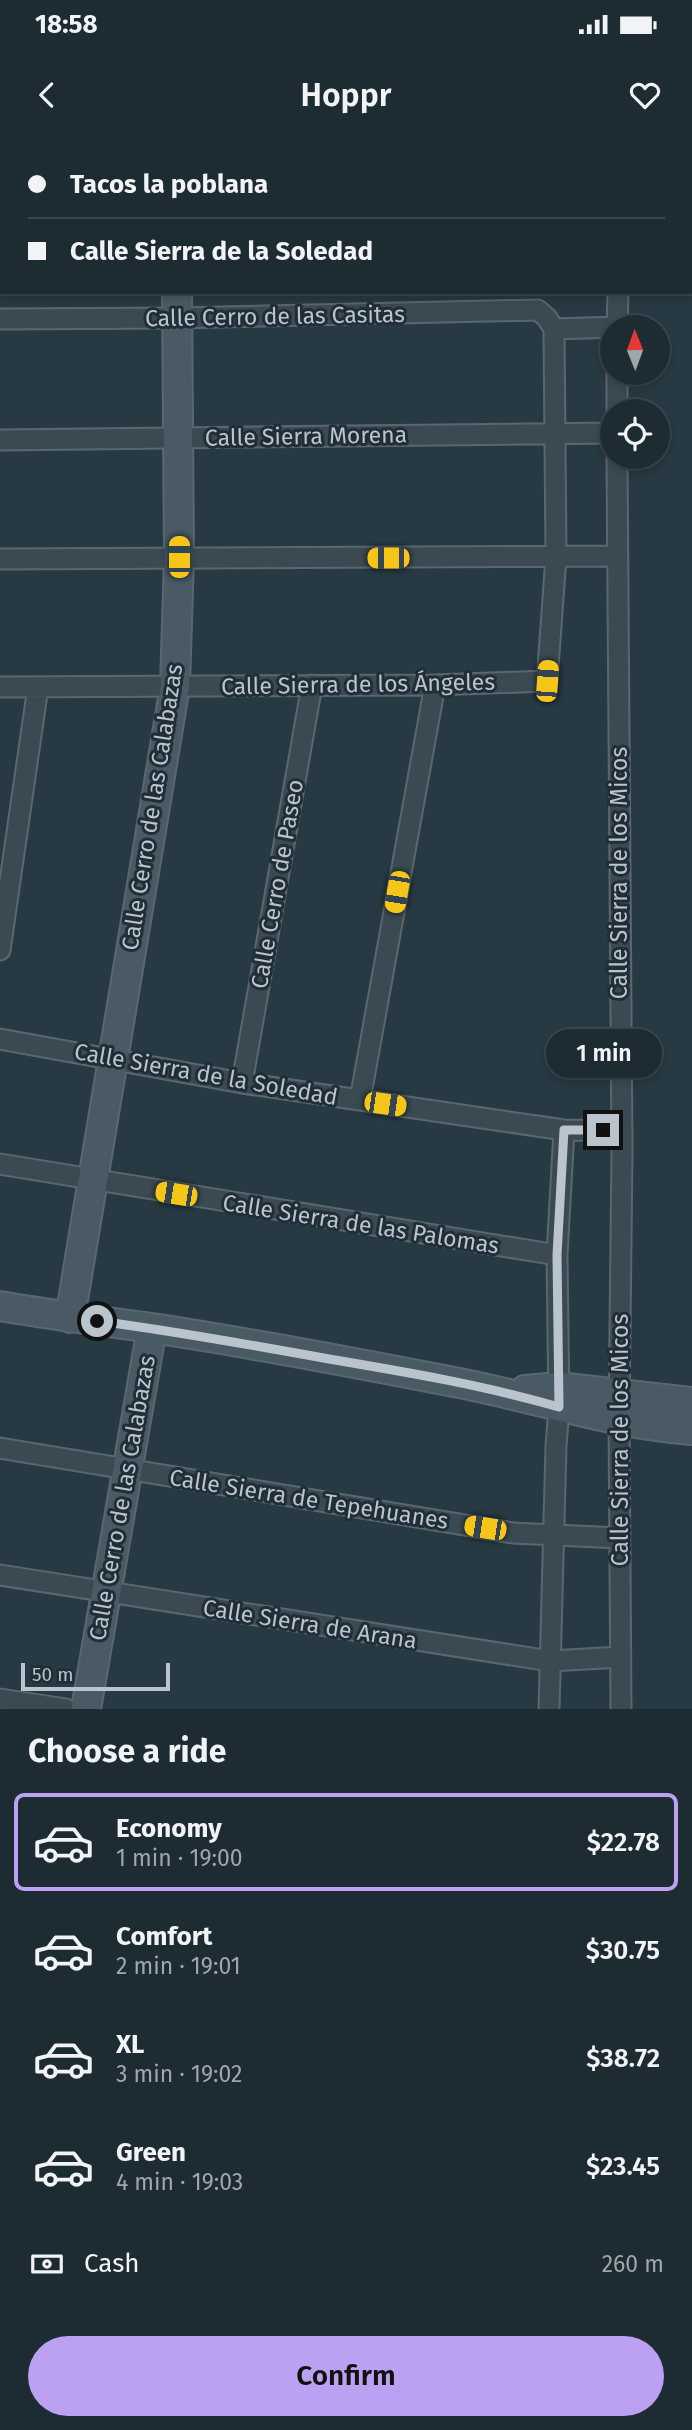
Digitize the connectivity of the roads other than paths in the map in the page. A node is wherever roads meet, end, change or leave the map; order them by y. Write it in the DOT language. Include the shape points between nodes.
graph roads {
  1 [pos="618,294"];
  2 [pos="177,305"];
  3 [pos="617,315"];
  4 [pos="0,319"];
  5 [pos="550,323"];
  6 [pos="600,326"];
  7 [pos="600,433"];
  8 [pos="555,434"];
  9 [pos="179,439"];
  10 [pos="0,440"];
  11 [pos="617,469"];
  12 [pos="617,556"];
  13 [pos="179,557"];
  14 [pos="556,557"];
  15 [pos="0,559"];
  16 [pos="312,685"];
  17 [pos="435,685"];
  18 [pos="174,686"];
  19 [pos="0,687"];
  20 [pos="38,687"];
  21 [pos="0,950"];
  22 [pos="0,1039"];
  23 [pos="113,1058"];
  24 [pos="242,1083"];
  25 [pos="360,1100"];
  26 [pos="564,1130"];
  27 [pos="622,1130"];
  28 [pos="0,1164"];
  29 [pos="94,1181"];
  30 [pos="557,1255"];
  31 [pos="0,1306"];
  32 [pos="70,1318"];
  33 [pos="152,1328"];
  34 [pos="558,1397"];
  35 [pos="692,1402"];
  36 [pos="619,1407"];
  37 [pos="692,1430"];
  38 [pos="0,1448"];
  39 [pos="127,1468"];
  40 [pos="554,1536"];
  41 [pos="619,1538"];
  42 [pos="0,1575"];
  43 [pos="104,1593"];
  44 [pos="621,1657"];
  45 [pos="550,1661"];
  46 [pos="0,1699"];
  47 [pos="66,1709"];
  48 [pos="86,1709"];
  49 [pos="549,1709"];
  50 [pos="621,1709"];
  1 -- 3 [label="street"];
  2 -- 4 [label="street, Calle Cerro de las Casitas"];
  2 -- 5 [label="street, Calle Cerro de las Casitas" via="538,310"];
  2 -- 9 [label="street, Calle Cerro de las Calabazas"];
  5 -- 6 [label="street, Calle Cerro de las Casitas"];
  5 -- 8 [label="street"];
  7 -- 8 [label="street, Calle Sierra Morena"];
  8 -- 9 [label="street, Calle Sierra Morena"];
  8 -- 14 [label="street"];
  9 -- 10 [label="street, Calle Sierra Morena"];
  9 -- 13 [label="street, Calle Cerro de las Calabazas"];
  11 -- 12 [label="street, Calle Sierra de los Micos"];
  12 -- 14 [label="street"];
  12 -- 27 [label="street, Calle Sierra de los Micos"];
  13 -- 14 [label="street"];
  13 -- 15 [label="street"];
  13 -- 18 [label="street, Calle Cerro de las Calabazas"];
  14 -- 17 [label="street, Calle Sierra de los Ángeles" via="547,681"];
  16 -- 17 [label="street, Calle Sierra de los Ángeles"];
  16 -- 18 [label="street, Calle Sierra de los Ángeles"];
  16 -- 24 [label="street, Calle Cerro de Paseo"];
  17 -- 25 [label="street"];
  18 -- 20 [label="street, Calle Sierra de los Ángeles"];
  18 -- 23 [label="street, Calle Cerro de las Calabazas"];
  19 -- 20 [label="street, Calle Sierra de los Ángeles"];
  20 -- 21 [label="street"];
  22 -- 23 [label="street, Calle Sierra de la Soledad"];
  23 -- 24 [label="street, Calle Sierra de la Soledad"];
  23 -- 29 [label="street, Calle Cerro de las Calabazas"];
  24 -- 25 [label="street, Calle Sierra de la Soledad"];
  25 -- 26 [label="street, Calle Sierra de la Soledad"];
  26 -- 27 [label="street, Calle Sierra de la Soledad"];
  26 -- 30 [label="street"];
  27 -- 36 [label="street, Calle Sierra de los Micos"];
  28 -- 29 [label="street, Calle Sierra de las Palomas"];
  29 -- 30 [label="street, Calle Sierra de las Palomas"];
  29 -- 32 [label="street, Calle Cerro de las Calabazas"];
  30 -- 34 [label="street"];
  31 -- 32 [label="street"];
  32 -- 33 [label="street"];
  33 -- 34 [label="street"];
  33 -- 39 [label="street, Calle Cerro de las Calabazas"];
  34 -- 36 [label="street"];
  34 -- 40 [label="street"];
  35 -- 36 [label="street"];
  36 -- 37 [label="street"];
  36 -- 41 [label="street, Calle Sierra de los Micos"];
  38 -- 39 [label="street, Calle Sierra de Tepehuanes"];
  39 -- 40 [label="street, Calle Sierra de Tepehuanes"];
  39 -- 43 [label="street, Calle Cerro de las Calabazas"];
  40 -- 41 [label="street, Calle Sierra de Tepehuanes"];
  40 -- 45 [label="street"];
  41 -- 44 [label="street, Calle Sierra de los Micos"];
  42 -- 43 [label="street, Calle Sierra de Arana"];
  43 -- 45 [label="street, Calle Sierra de Arana"];
  43 -- 48 [label="street, Calle Cerro de las Calabazas"];
  44 -- 45 [label="street, Calle Sierra de Arana"];
  44 -- 50 [label="street, Calle Sierra de los Micos"];
  45 -- 49 [label="street"];
  46 -- 47 [label="street"];
}
